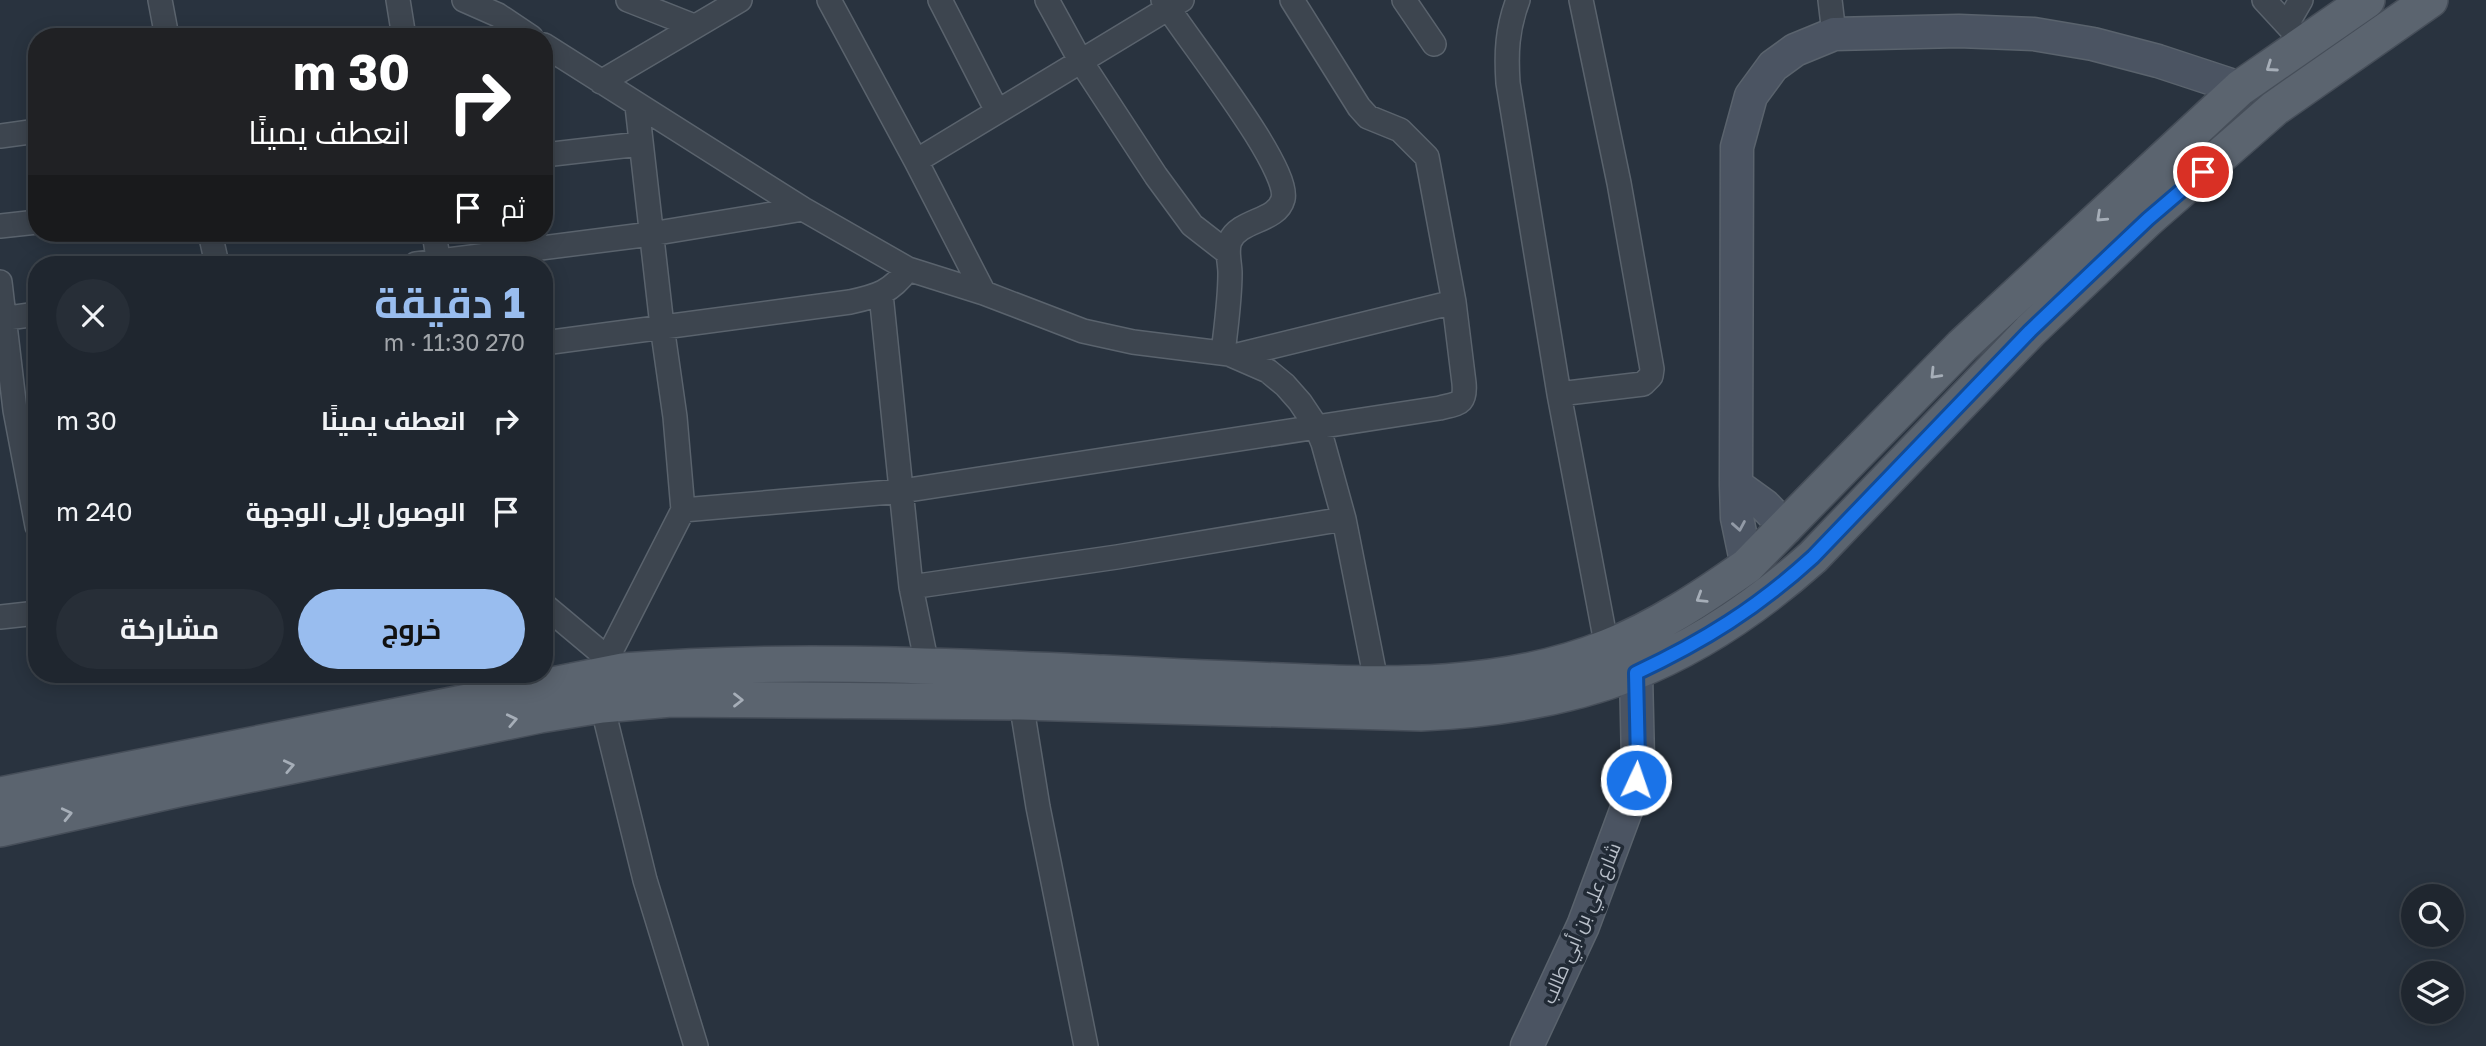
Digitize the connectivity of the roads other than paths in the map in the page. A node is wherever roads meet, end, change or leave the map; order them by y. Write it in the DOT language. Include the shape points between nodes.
graph roads {
  1 [pos="160,0"];
  2 [pos="398,0"];
  3 [pos="464,0"];
  4 [pos="628,0"];
  5 [pos="740,0"];
  6 [pos="829,0"];
  7 [pos="940,0"];
  8 [pos="1047,0"];
  9 [pos="1292,0"];
  10 [pos="1404,0"];
  11 [pos="1518,0"];
  12 [pos="1581,0"];
  13 [pos="1830,0"];
  14 [pos="2264,0"];
  15 [pos="2301,0"];
  16 [pos="2367,0"];
  17 [pos="2430,0"];
  18 [pos="1171,3"];
  19 [pos="500,8"];
  20 [pos="694,26"];
  21 [pos="165,28"];
  22 [pos="403,28"];
  23 [pos="521,28"];
  24 [pos="1834,34"];
  25 [pos="2296,34"];
  26 [pos="1434,44"];
  27 [pos="553,52"];
  28 [pos="1080,60"];
  29 [pos="601,82"];
  30 [pos="2240,88"];
  31 [pos="637,106"];
  32 [pos="998,111"];
  33 [pos="28,132"];
  34 [pos="0,136"];
  35 [pos="640,144"];
  36 [pos="553,154"];
  37 [pos="916,161"];
  38 [pos="803,209"];
  39 [pos="28,223"];
  40 [pos="0,226"];
  41 [pos="651,234"];
  42 [pos="1228,253"];
  43 [pos="484,256"];
  44 [pos="908,269"];
  45 [pos="0,282"];
  46 [pos="984,293"];
  47 [pos="881,294"];
  48 [pos="1454,302"];
  49 [pos="2003,308"];
  50 [pos="28,315"];
  51 [pos="2,319"];
  52 [pos="662,326"];
  53 [pos="2030,331"];
  54 [pos="553,342"];
  55 [pos="1229,355"];
  56 [pos="1559,394"];
  57 [pos="26,408"];
  58 [pos="1317,426"];
  59 [pos="28,429"];
  60 [pos="1736,485"];
  61 [pos="902,491"];
  62 [pos="682,510"];
  63 [pos="1344,519"];
  64 [pos="1786,528"];
  65 [pos="1747,566"];
  66 [pos="911,587"];
  67 [pos="553,612"];
  68 [pos="28,614"];
  69 [pos="0,617"];
  70 [pos="1607,648"];
  71 [pos="616,664"];
  72 [pos="927,665"];
  73 [pos="1636,673"];
  74 [pos="553,677"];
  75 [pos="526,683"];
  76 [pos="1377,686"];
  77 [pos="1021,702"];
  78 [pos="603,705"];
  79 [pos="0,794"];
  80 [pos="0,829"];
  81 [pos="696,1046"];
  82 [pos="1086,1046"];
  83 [pos="1527,1046"];
  1 -- 21 [label="street"];
  2 -- 22 [label="street"];
  3 -- 19 [label="street"];
  4 -- 20 [label="street"];
  5 -- 20 [label="street"];
  6 -- 37 [label="street"];
  7 -- 32 [label="street"];
  8 -- 28 [label="street"];
  9 -- 48 [label="street" via="1359,107 1368,117 1401,130 1427,157"];
  10 -- 26 [label="street"];
  11 -- 56 [label="street" via="1508,29 1508,83"];
  12 -- 56 [label="street" via="1652,369 1643,384"];
  13 -- 24 [label="street"];
  14 -- 25 [label="street"];
  15 -- 25 [label="street"];
  16 -- 25 [label="main road"];
  17 -- 53 [label="main road" via="2275,108"];
  18 -- 28 [label="street"];
  18 -- 42 [label="street" via="1280,180 1283,201 1236,233"];
  19 -- 23 [label="street"];
  20 -- 29 [label="street"];
  24 -- 30 [label="street" via="2034,34 2158,61"];
  24 -- 60 [label="street" via="1795,50 1773,66 1751,96 1737,147"];
  25 -- 30 [label="main road, one-way"];
  27 -- 29 [label="street"];
  28 -- 32 [label="street"];
  28 -- 42 [label="street" via="1192,225"];
  29 -- 31 [label="street"];
  30 -- 49 [label="main road, one-way"];
  31 -- 35 [label="street"];
  31 -- 38 [label="street"];
  32 -- 37 [label="street"];
  33 -- 34 [label="street"];
  35 -- 36 [label="street"];
  35 -- 41 [label="street"];
  37 -- 46 [label="street"];
  38 -- 41 [label="street"];
  38 -- 44 [label="street"];
  39 -- 40 [label="street"];
  41 -- 43 [label="street"];
  41 -- 52 [label="street"];
  42 -- 55 [label="street"];
  44 -- 46 [label="street"];
  44 -- 47 [label="street" via="896,285"];
  45 -- 51 [label="street"];
  46 -- 55 [label="street" via="1083,331"];
  47 -- 52 [label="street"];
  47 -- 61 [label="street"];
  48 -- 55 [label="street"];
  48 -- 58 [label="street" via="1462,401"];
  49 -- 53 [label="main road"];
  49 -- 64 [label="main road, one-way"];
  50 -- 51 [label="street"];
  51 -- 57 [label="street"];
  52 -- 54 [label="street"];
  52 -- 62 [label="street"];
  53 -- 73 [label="main road" via="1776,590 1724,627"];
  55 -- 58 [label="street" via="1268,371"];
  56 -- 70 [label="street"];
  57 -- 59 [label="street"];
  58 -- 61 [label="street"];
  58 -- 63 [label="street"];
  60 -- 64 [label="street"];
  60 -- 65 [label="street, one-way"];
  61 -- 62 [label="street"];
  61 -- 66 [label="street"];
  62 -- 71 [label="street"];
  63 -- 66 [label="street"];
  63 -- 76 [label="street"];
  64 -- 65 [label="main road"];
  65 -- 70 [label="main road, one-way" via="1668,619"];
  66 -- 72 [label="street"];
  67 -- 71 [label="street"];
  68 -- 69 [label="street"];
  70 -- 76 [label="main road" via="1474,681"];
  71 -- 72 [label="main road"];
  71 -- 74 [label="main road"];
  72 -- 76 [label="main road"];
  73 -- 77 [label="main road" via="1584,691 1462,712"];
  73 -- 83 [label="street, شارع علي بن أبي طالب" via="1638,761 1631,797 1583,926"];
  75 -- 79 [label="main road"];
  78 -- 77 [label="main road, one-way" via="671,699"];
  77 -- 82 [label="street"];
  80 -- 78 [label="main road, one-way"];
  78 -- 81 [label="street" via="645,880"];
}
